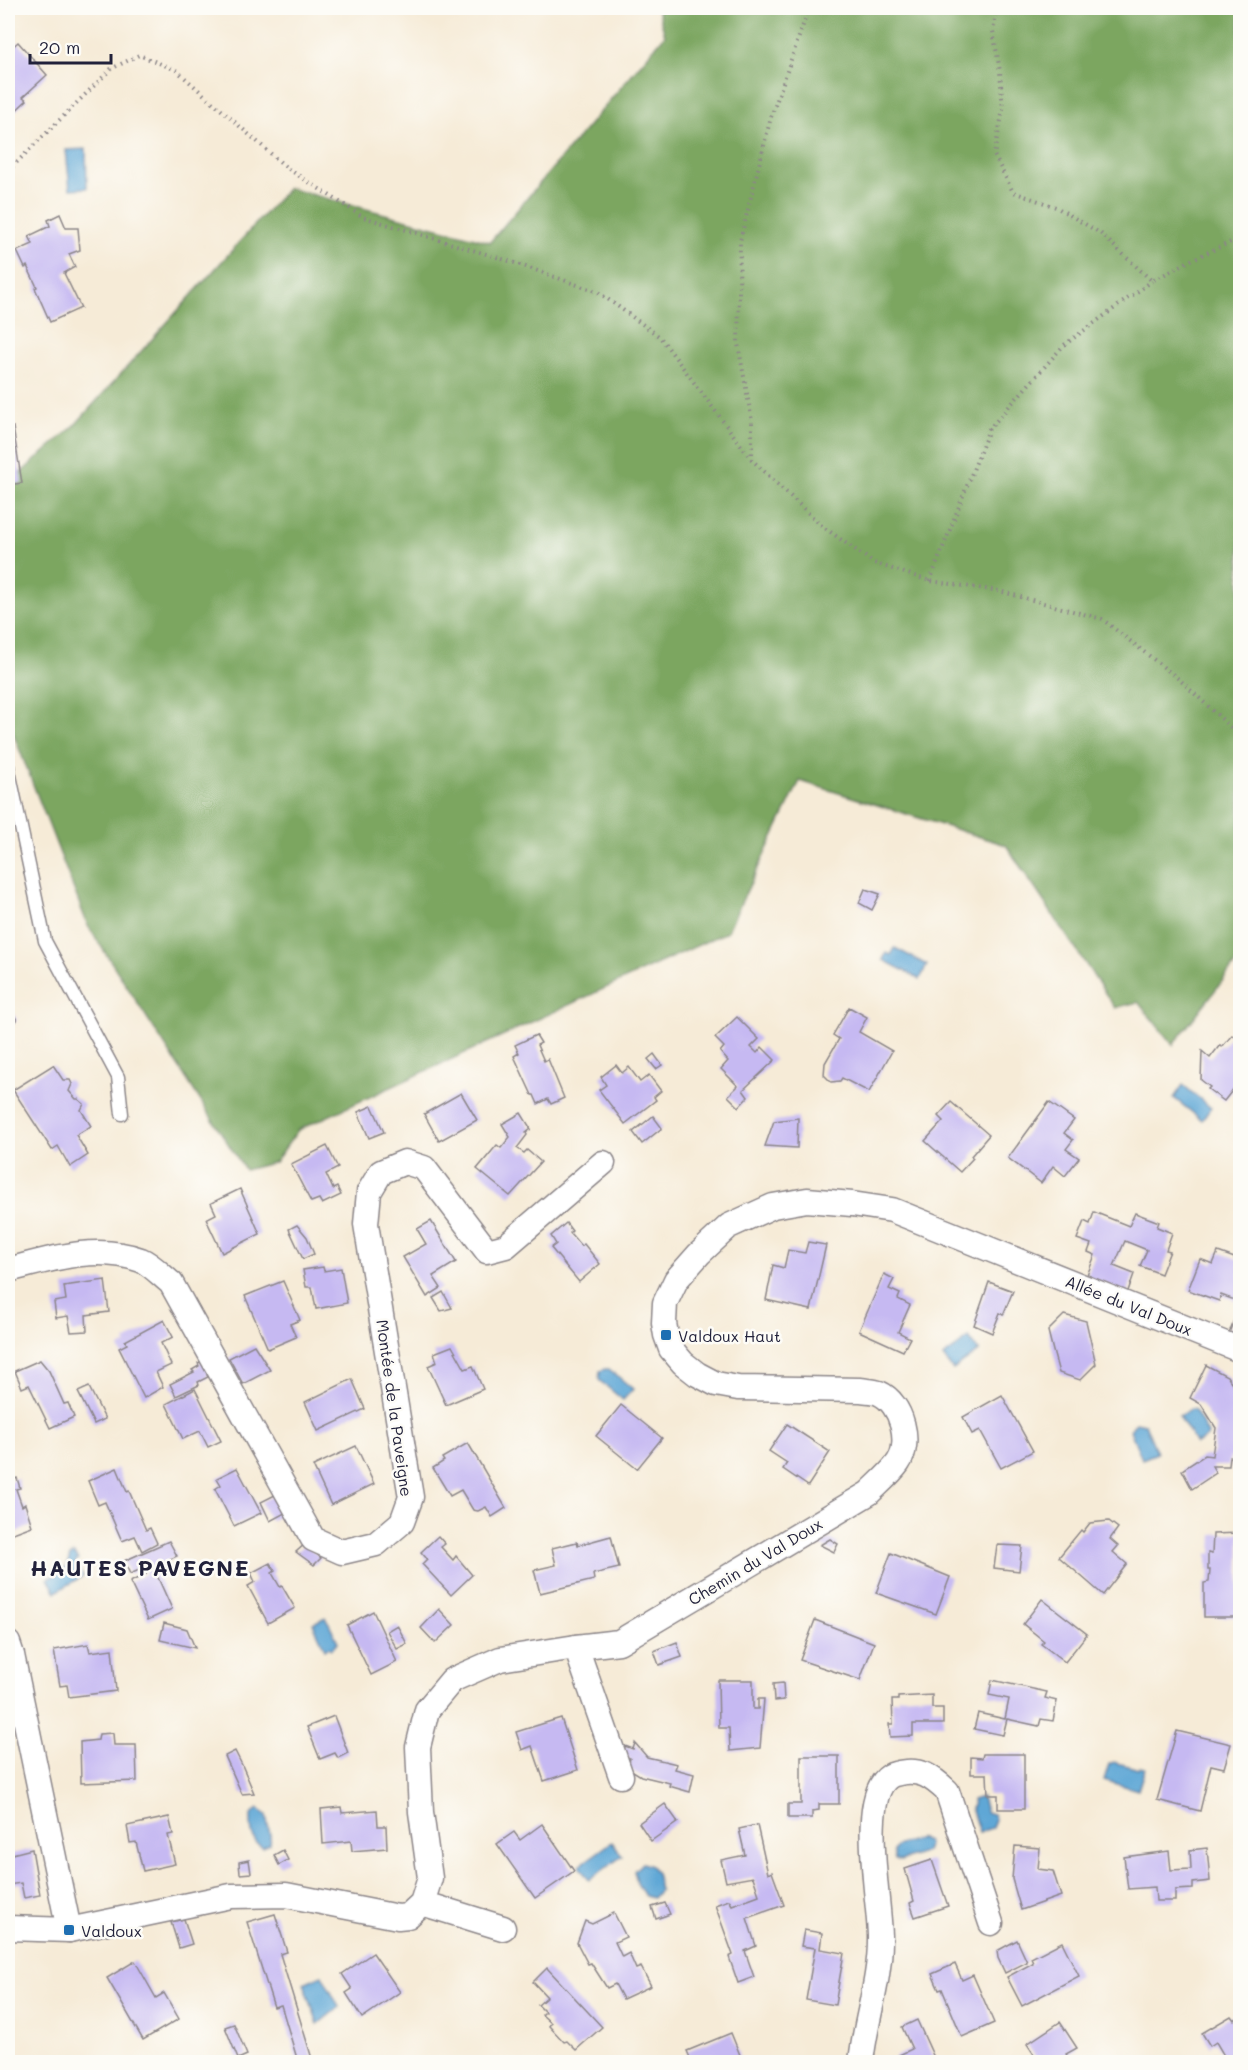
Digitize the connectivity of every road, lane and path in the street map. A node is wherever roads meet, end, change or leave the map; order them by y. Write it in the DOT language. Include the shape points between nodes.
graph roads {
  1 [pos="809,8"];
  2 [pos="997,8"];
  3 [pos="8,171"];
  4 [pos="1240,238"];
  5 [pos="1152,281"];
  6 [pos="752,460"];
  7 [pos="930,581"];
  8 [pos="1240,736"];
  9 [pos="8,766"];
  10 [pos="122,1114"];
  11 [pos="603,1164"];
  12 [pos="1018,1260"];
  13 [pos="8,1270"];
  14 [pos="1240,1350"];
  15 [pos="8,1643"];
  16 [pos="576,1647"];
  17 [pos="621,1776"];
  18 [pos="422,1903"];
  19 [pos="991,1923"];
  20 [pos="8,1928"];
  21 [pos="503,1928"];
  22 [pos="69,1930"];
  23 [pos="861,2062"];
  1 -- 6 [label="path" via="771,117 740,241 738,344 752,421"];
  2 -- 5 [label="path" via="993,32 1004,111 994,155 1013,192 1056,207 1100,233"];
  3 -- 6 [label="path" via="111,69 139,55 176,70 287,168 363,217 598,292 660,337"];
  4 -- 5 [label="path"];
  5 -- 7 [label="path" via="1064,345 989,429"];
  6 -- 7 [label="path" via="822,526 874,563"];
  7 -- 8 [label="path" via="999,591 1102,619 1179,680"];
  9 -- 10 [label="lane" via="45,941 118,1077"];
  11 -- 13 [label="street, Montée de la Paveigne" via="506,1246 487,1251 424,1168 405,1162 381,1172 369,1192 366,1224 411,1497 402,1522 376,1544 342,1552 313,1539 171,1283 143,1261 107,1253 71,1254"];
  12 -- 14 [label="street, Allée du Val Doux"];
  12 -- 16 [label="street, Chemin du Val Doux" via="892,1210 852,1204 807,1200 773,1206 729,1226 676,1281 665,1303 664,1323 670,1348 690,1369 716,1384 879,1393 900,1416 905,1448 899,1462 869,1493 620,1642"];
  15 -- 22 [label="street"];
  16 -- 17 [label="street"];
  16 -- 18 [label="street, Chemin du Val Doux" via="500,1659 452,1680 427,1710 418,1747 430,1878"];
  18 -- 21 [label="street"];
  18 -- 22 [label="street" via="408,1916 398,1917 286,1895 231,1896"];
  19 -- 23 [label="street" via="947,1791 920,1771 890,1776 879,1789 873,1816 880,1942"];
  20 -- 22 [label="street"];
}
